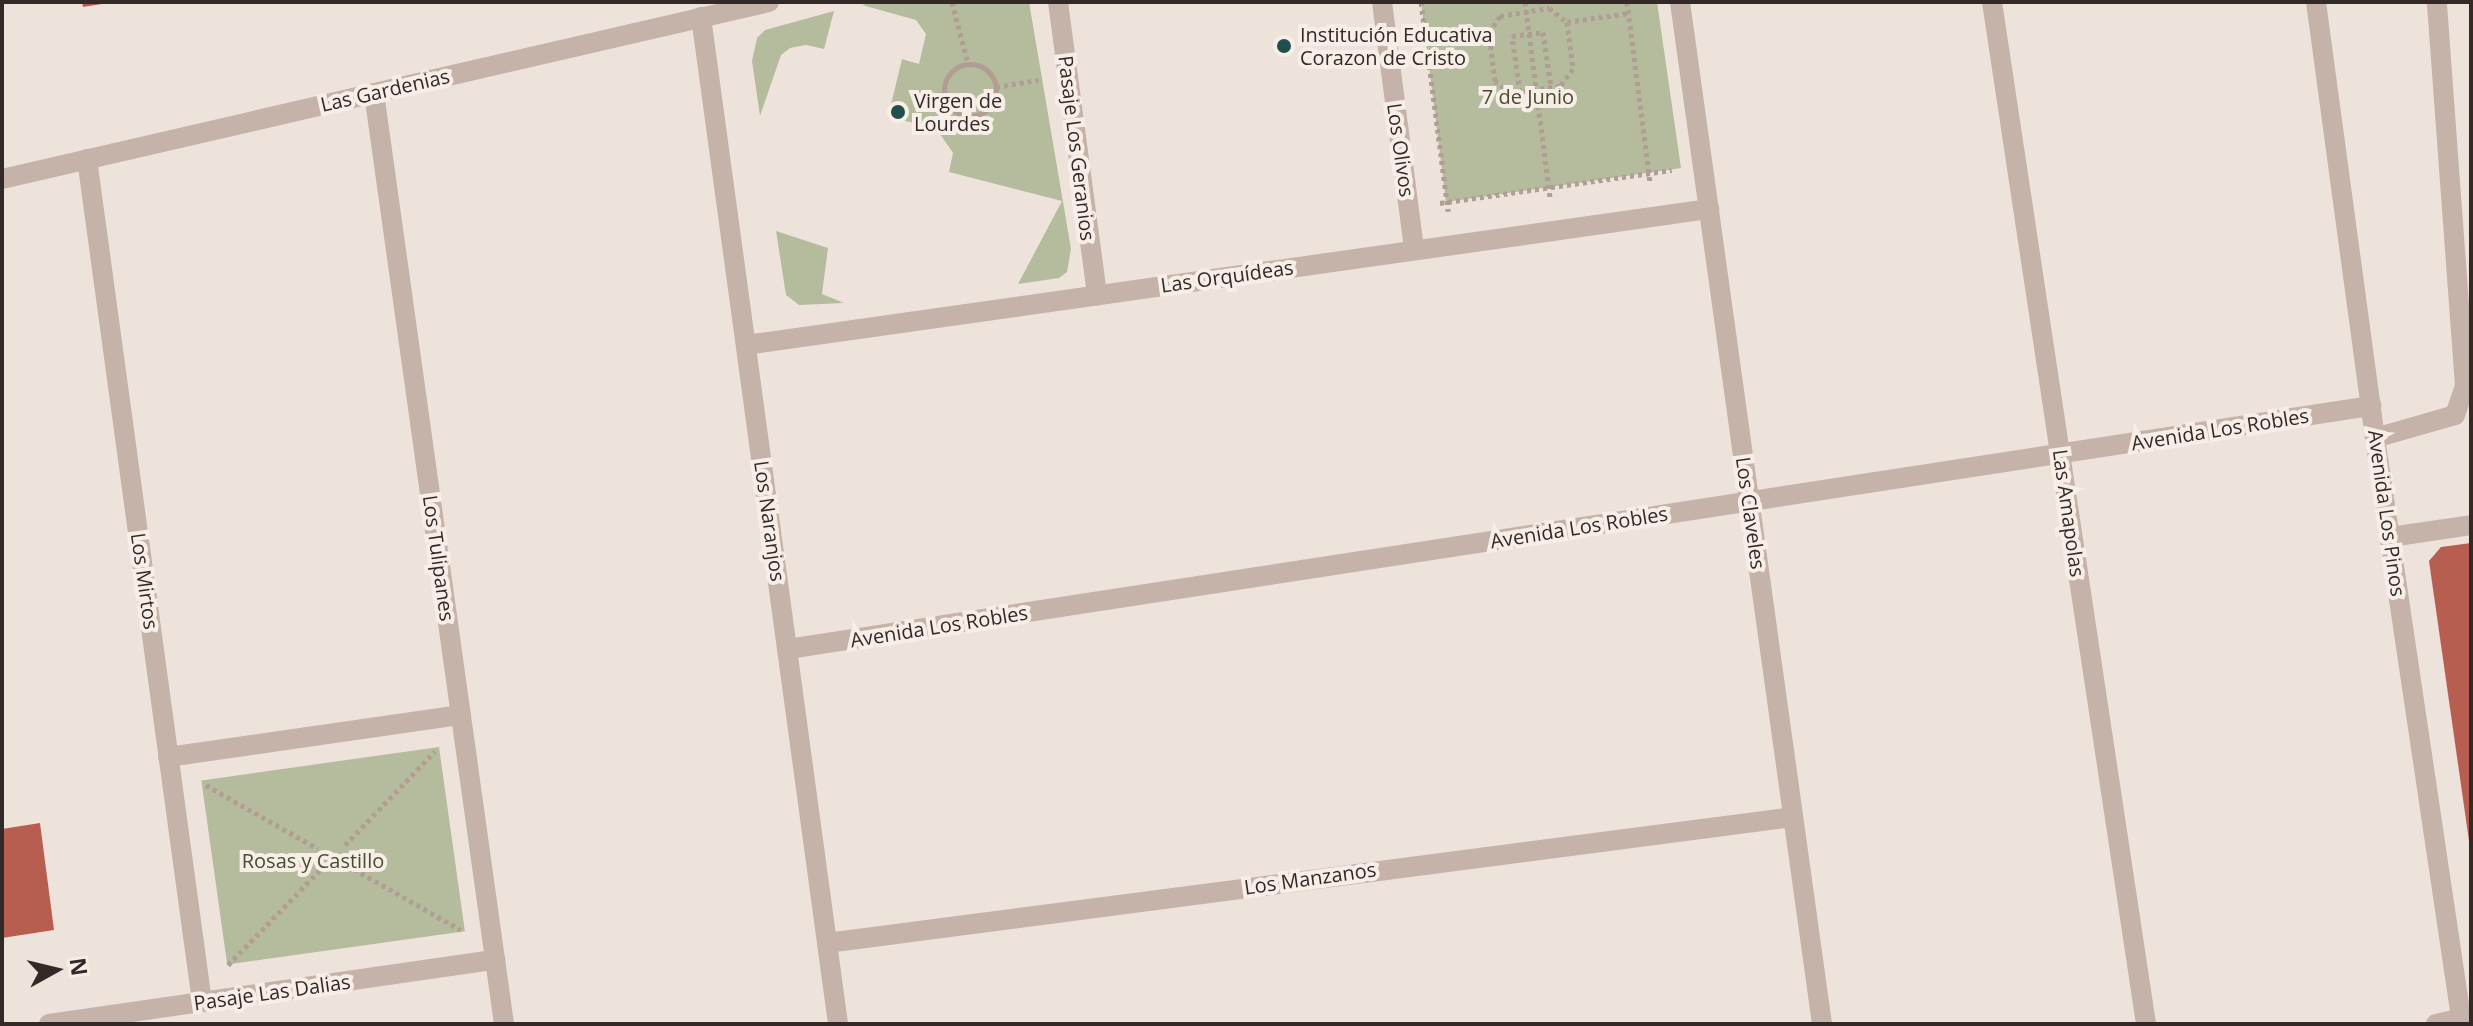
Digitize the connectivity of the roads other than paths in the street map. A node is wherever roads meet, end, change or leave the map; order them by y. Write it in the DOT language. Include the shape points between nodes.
graph roads {
  1 [pos="769,2"];
  2 [pos="1058,2"];
  3 [pos="1382,2"];
  4 [pos="1680,2"];
  5 [pos="1992,2"];
  6 [pos="2316,2"];
  7 [pos="2437,2"];
  8 [pos="701,17"];
  9 [pos="374,93"];
  10 [pos="87,159"];
  11 [pos="2,179"];
  12 [pos="1709,209"];
  13 [pos="1414,249"];
  14 [pos="1097,295"];
  15 [pos="746,345"];
  16 [pos="2371,406"];
  17 [pos="2375,438"];
  18 [pos="2060,454"];
  19 [pos="1749,501"];
  20 [pos="2471,525"];
  21 [pos="2390,537"];
  22 [pos="788,649"];
  23 [pos="461,715"];
  24 [pos="168,757"];
  25 [pos="1793,817"];
  26 [pos="827,943"];
  27 [pos="495,960"];
  28 [pos="202,1002"];
  29 [pos="2465,1020"];
  30 [pos="49,1024"];
  31 [pos="504,1024"];
  32 [pos="838,1024"];
  33 [pos="1822,1024"];
  34 [pos="2146,1024"];
  35 [pos="2436,1024"];
  1 -- 8 [label="street, Las Gardenias"];
  2 -- 14 [label="street, Pasaje Los Geranios"];
  3 -- 13 [label="street, Los Olivos"];
  4 -- 12 [label="street, Los Claveles"];
  5 -- 18 [label="street, Las Amapolas"];
  6 -- 16 [label="street, Avenida Los Pinos"];
  7 -- 17 [label="street" via="2465,386 2455,415"];
  8 -- 9 [label="street, Las Gardenias"];
  8 -- 15 [label="street, Los Naranjos"];
  9 -- 10 [label="street, Las Gardenias"];
  9 -- 23 [label="street, Los Tulipanes"];
  10 -- 11 [label="street, Las Gardenias"];
  10 -- 24 [label="street, Los Mirtos"];
  12 -- 13 [label="street, Las Orquídeas"];
  12 -- 19 [label="street, Los Claveles"];
  13 -- 14 [label="street, Las Orquídeas"];
  14 -- 15 [label="street, Las Orquídeas"];
  15 -- 22 [label="street, Los Naranjos"];
  16 -- 17 [label="street, Avenida Los Pinos"];
  16 -- 18 [label="street, Avenida Los Robles"];
  17 -- 21 [label="street, Avenida Los Pinos"];
  18 -- 19 [label="street, Avenida Los Robles"];
  18 -- 34 [label="street, Las Amapolas"];
  19 -- 22 [label="street, Avenida Los Robles"];
  19 -- 25 [label="street, Los Claveles"];
  20 -- 21 [label="street"];
  21 -- 29 [label="street, Avenida Los Pinos"];
  22 -- 26 [label="street, Los Naranjos"];
  23 -- 24 [label="street"];
  23 -- 27 [label="street, Los Tulipanes"];
  24 -- 28 [label="street, Los Mirtos"];
  25 -- 26 [label="street, Los Manzanos"];
  25 -- 33 [label="street, Los Claveles"];
  26 -- 32 [label="street, Los Naranjos"];
  27 -- 28 [label="street, Pasaje Las Dalias"];
  27 -- 31 [label="street, Los Tulipanes"];
  28 -- 30 [label="street, Pasaje Las Dalias"];
  29 -- 35 [label="street"];
}
